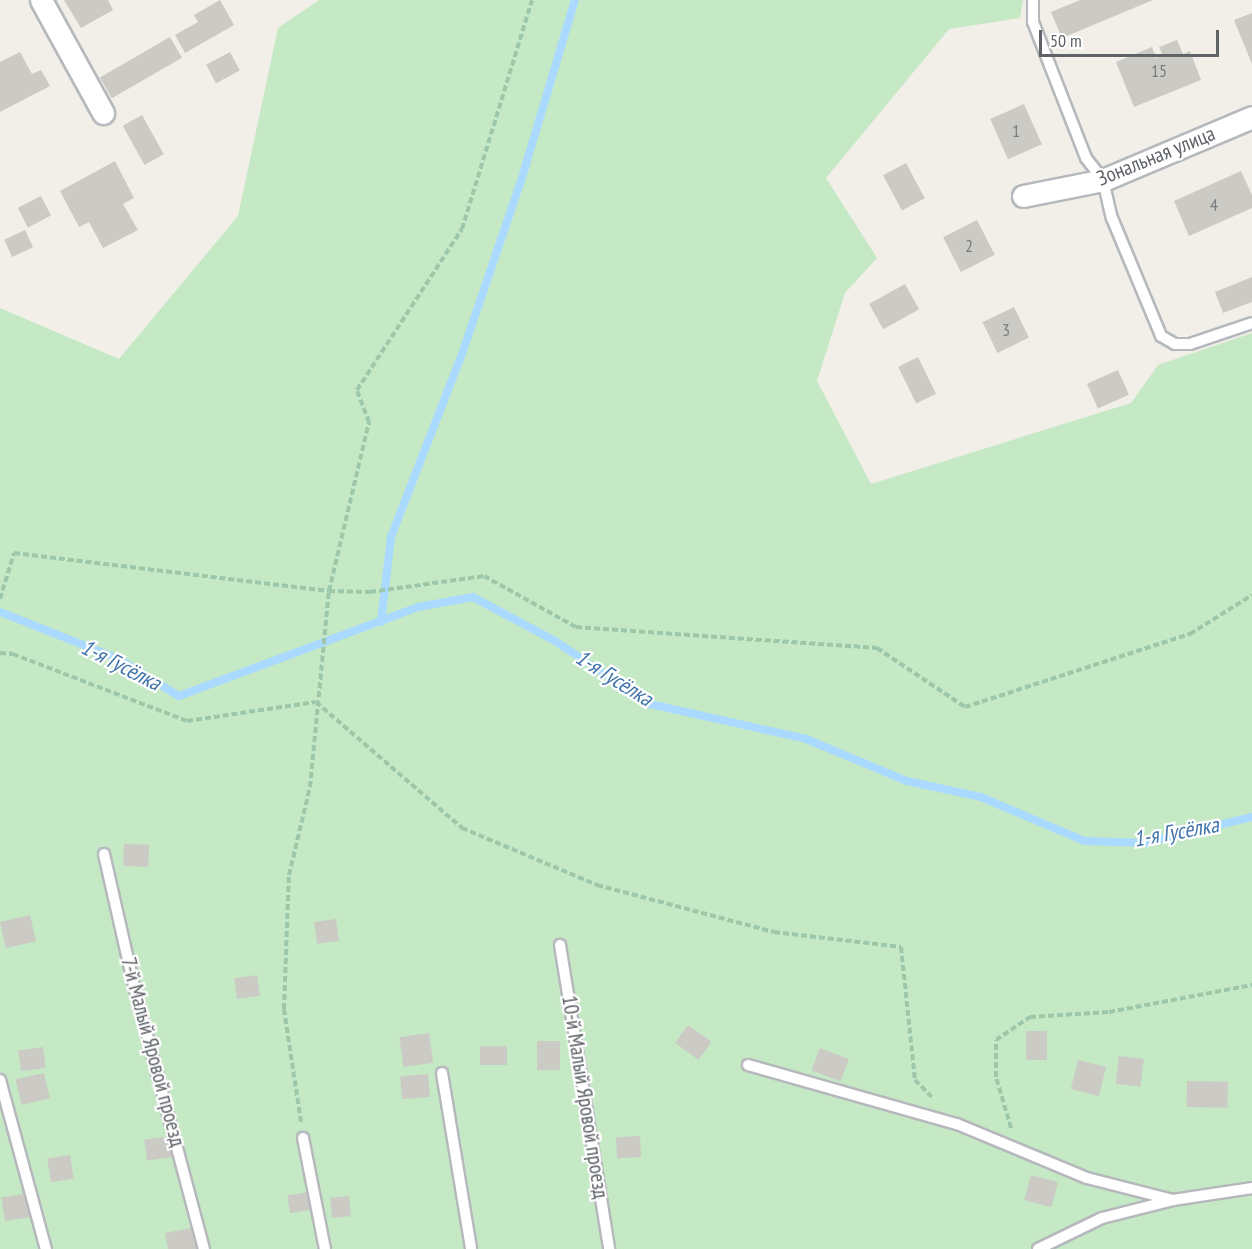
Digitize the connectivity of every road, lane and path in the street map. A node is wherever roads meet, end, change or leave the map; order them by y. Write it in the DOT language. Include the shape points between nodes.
graph roads {
  1 [pos="41,0"];
  2 [pos="532,0"];
  3 [pos="1033,0"];
  4 [pos="103,113"];
  5 [pos="1252,117"];
  6 [pos="1103,180"];
  7 [pos="1023,196"];
  8 [pos="1252,323"];
  9 [pos="329,591"];
  10 [pos="1252,595"];
  11 [pos="0,599"];
  12 [pos="0,653"];
  13 [pos="316,702"];
  14 [pos="104,854"];
  15 [pos="560,945"];
  16 [pos="1252,986"];
  17 [pos="748,1065"];
  18 [pos="442,1073"];
  19 [pos="0,1080"];
  20 [pos="957,1124"];
  21 [pos="303,1138"];
  22 [pos="1016,1149"];
  23 [pos="1252,1188"];
  24 [pos="1173,1200"];
  25 [pos="46,1249"];
  26 [pos="204,1249"];
  27 [pos="325,1249"];
  28 [pos="471,1249"];
  29 [pos="609,1249"];
  30 [pos="1038,1249"];
  1 -- 4 [label="street"];
  2 -- 9 [label="path" via="462,229 357,390 369,422"];
  3 -- 6 [label="lane" via="1037,32 1086,158"];
  5 -- 6 [label="street, Зональная улица"];
  6 -- 7 [label="street, Зональная улица"];
  6 -- 8 [label="lane" via="1113,218 1161,336 1175,344 1190,344"];
  9 -- 10 [label="path" via="370,591 484,576 576,627 877,648 965,707 1190,634"];
  9 -- 11 [label="path" via="14,553"];
  9 -- 13 [label="path"];
  12 -- 13 [label="path" via="13,654 187,721"];
  13 -- 20 [label="path" via="462,828 597,885 774,932 901,947 915,1080"];
  13 -- 21 [label="path" via="310,787 289,875 284,1010"];
  14 -- 26 [label="lane, 7-й Малый Яровой проезд" via="135,990"];
  15 -- 29 [label="lane, 10-й Малый Яровой проезд"];
  16 -- 22 [label="path" via="1109,1012 1030,1017 996,1040 996,1077"];
  17 -- 20 [label="lane"];
  18 -- 28 [label="lane"];
  19 -- 25 [label="lane"];
  20 -- 22 [label="lane"];
  21 -- 27 [label="lane"];
  22 -- 24 [label="lane" via="1088,1178"];
  23 -- 24 [label="lane"];
  24 -- 30 [label="lane" via="1102,1218"];
}
